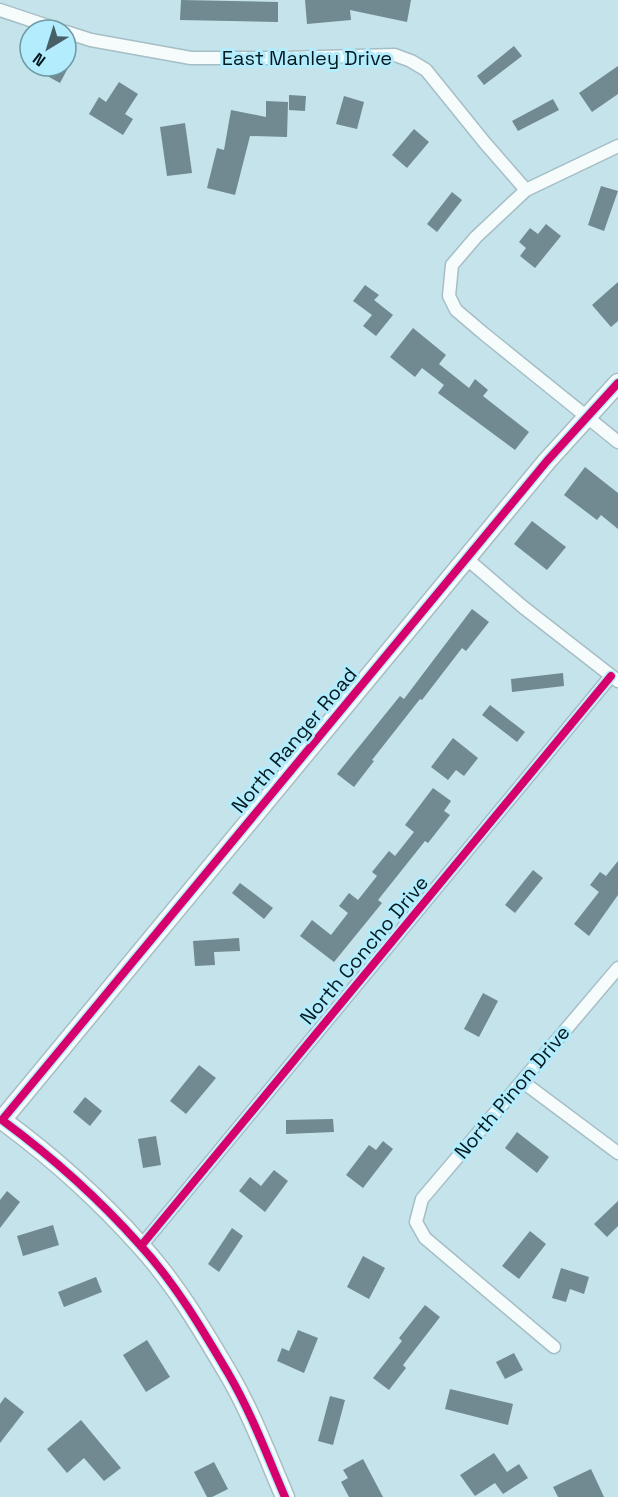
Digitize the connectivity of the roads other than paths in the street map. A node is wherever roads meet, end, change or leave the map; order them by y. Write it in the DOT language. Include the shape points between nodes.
graph roads {
  1 [pos="0,10"];
  2 [pos="24,18"];
  3 [pos="78,36"];
  4 [pos="618,146"];
  5 [pos="526,190"];
  6 [pos="618,383"];
  7 [pos="586,417"];
  8 [pos="618,442"];
  9 [pos="466,558"];
  10 [pos="615,678"];
  11 [pos="618,968"];
  12 [pos="523,1082"];
  13 [pos="1,1121"];
  14 [pos="618,1153"];
  15 [pos="141,1246"];
  16 [pos="554,1347"];
  17 [pos="285,1497"];
  1 -- 2 [label="street"];
  3 -- 5 [label="street, East Manley Drive" via="190,58 395,55 426,70"];
  4 -- 5 [label="street"];
  5 -- 7 [label="street" via="452,265 449,296 456,310"];
  6 -- 7 [label="street, North Ranger Road"];
  7 -- 8 [label="street"];
  7 -- 9 [label="street, North Ranger Road"];
  9 -- 10 [label="street"];
  9 -- 13 [label="street, North Ranger Road"];
  10 -- 15 [label="street, North Concho Drive"];
  11 -- 12 [label="street, North Pinon Drive"];
  12 -- 14 [label="street"];
  12 -- 16 [label="street, North Pinon Drive" via="422,1199 416,1222 425,1238"];
  13 -- 15 [label="street" via="61,1168"];
  15 -- 17 [label="street" via="185,1302 229,1374"];
}
